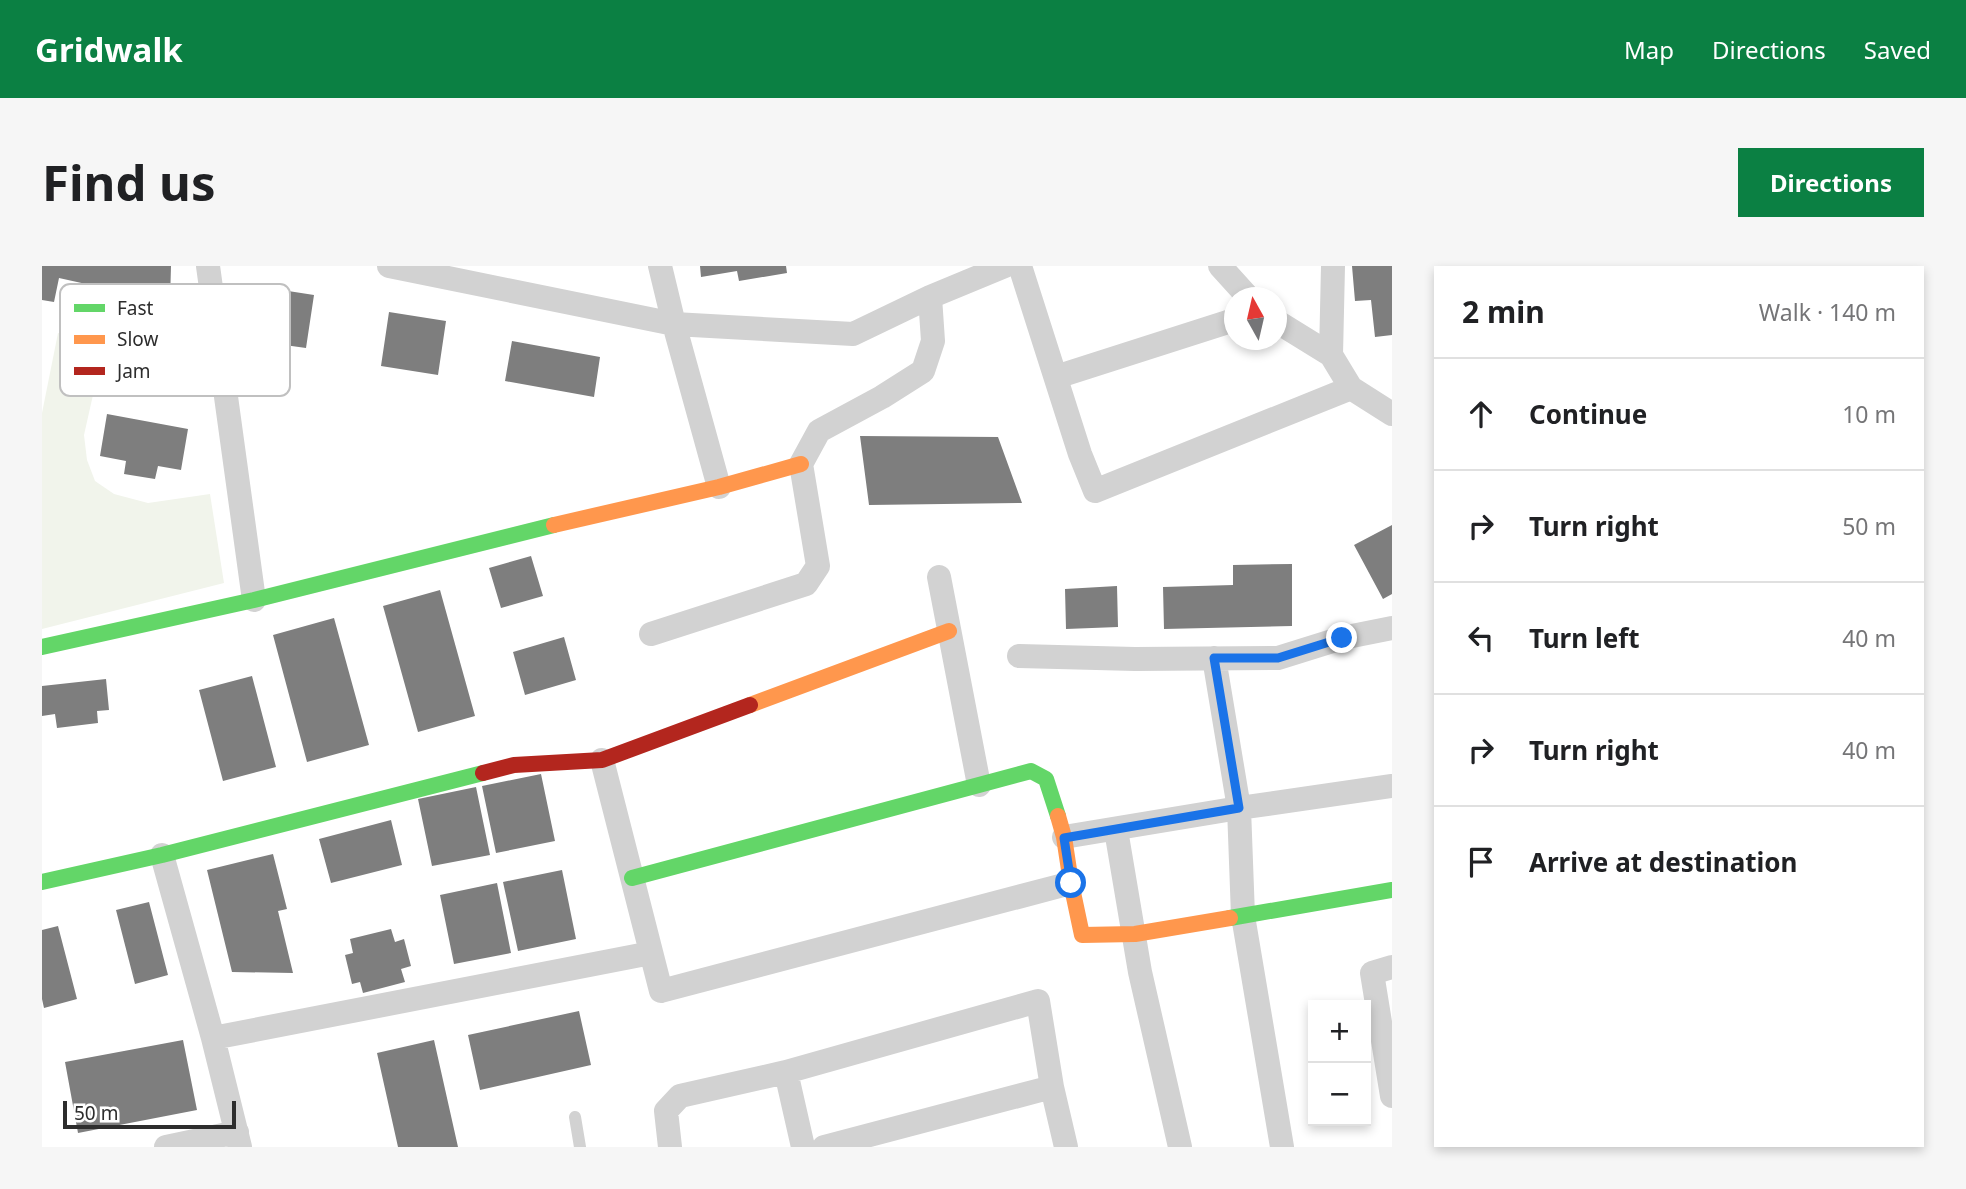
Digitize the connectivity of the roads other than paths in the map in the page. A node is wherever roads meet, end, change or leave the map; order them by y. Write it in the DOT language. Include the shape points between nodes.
graph roads {
  1 [pos="208,266"];
  2 [pos="389,266"];
  3 [pos="660,266"];
  4 [pos="1005,266"];
  5 [pos="1020,266"];
  6 [pos="1220,266"];
  7 [pos="1333,266"];
  8 [pos="423,269"];
  9 [pos="963,274"];
  10 [pos="210,284"];
  11 [pos="1239,287"];
  12 [pos="930,298"];
  13 [pos="1224,323"];
  14 [pos="674,324"];
  15 [pos="1287,328"];
  16 [pos="1331,355"];
  17 [pos="1056,377"];
  18 [pos="1352,388"];
  19 [pos="226,396"];
  20 [pos="1392,414"];
  21 [pos="801,464"];
  22 [pos="719,487"];
  23 [pos="939,577"];
  24 [pos="254,600"];
  25 [pos="1392,628"];
  26 [pos="949,631"];
  27 [pos="651,634"];
  28 [pos="42,647"];
  29 [pos="1019,656"];
  30 [pos="1214,658"];
  31 [pos="602,760"];
  32 [pos="979,785"];
  33 [pos="1392,786"];
  34 [pos="1239,808"];
  35 [pos="1116,830"];
  36 [pos="1064,838"];
  37 [pos="162,855"];
  38 [pos="632,877"];
  39 [pos="42,883"];
  40 [pos="1071,883"];
  41 [pos="1392,890"];
  42 [pos="1243,915"];
  43 [pos="1135,934"];
  44 [pos="651,953"];
  45 [pos="1392,967"];
  46 [pos="213,1038"];
  47 [pos="786,1072"];
  48 [pos="1052,1087"];
  49 [pos="1392,1096"];
  50 [pos="575,1117"];
  51 [pos="239,1139"];
  52 [pos="166,1147"];
  53 [pos="580,1147"];
  54 [pos="670,1147"];
  55 [pos="803,1147"];
  56 [pos="824,1147"];
  57 [pos="1066,1147"];
  58 [pos="1180,1147"];
  59 [pos="1282,1147"];
  1 -- 10 [label="street"];
  2 -- 8 [label="street"];
  3 -- 14 [label="street"];
  4 -- 9 [label="street"];
  5 -- 17 [label="street"];
  6 -- 11 [label="street"];
  7 -- 16 [label="street"];
  8 -- 14 [label="street"];
  9 -- 12 [label="street"];
  12 -- 14 [label="street" via="853,334"];
  12 -- 21 [label="street" via="933,341 922,371 818,431"];
  13 -- 17 [label="street"];
  14 -- 22 [label="street"];
  15 -- 16 [label="street"];
  16 -- 18 [label="street"];
  17 -- 18 [label="street" via="1095,491"];
  18 -- 20 [label="street"];
  19 -- 24 [label="street"];
  21 -- 22 [label="street"];
  21 -- 27 [label="street" via="818,566 806,584"];
  22 -- 24 [label="street"];
  23 -- 26 [label="street"];
  24 -- 28 [label="street"];
  25 -- 30 [label="street" via="1278,658"];
  26 -- 31 [label="street"];
  26 -- 32 [label="street"];
  29 -- 30 [label="street"];
  30 -- 34 [label="street"];
  31 -- 37 [label="street" via="514,765"];
  31 -- 38 [label="street"];
  32 -- 36 [label="street" via="1031,771 1046,779"];
  32 -- 38 [label="street"];
  33 -- 34 [label="street"];
  34 -- 35 [label="street"];
  34 -- 42 [label="street"];
  35 -- 36 [label="street"];
  35 -- 43 [label="street"];
  36 -- 40 [label="street"];
  37 -- 39 [label="street"];
  37 -- 46 [label="street"];
  38 -- 44 [label="street"];
  40 -- 43 [label="street" via="1082,935"];
  40 -- 44 [label="street" via="662,991"];
  41 -- 42 [label="street"];
  42 -- 43 [label="street"];
  42 -- 59 [label="street"];
  43 -- 58 [label="street"];
  44 -- 46 [label="street"];
  45 -- 49 [label="street" via="1372,973"];
  46 -- 51 [label="street"];
  47 -- 48 [label="street" via="1038,1001"];
  47 -- 54 [label="street" via="680,1096 666,1111"];
  47 -- 55 [label="street"];
  48 -- 56 [label="street"];
  48 -- 57 [label="street"];
  50 -- 53 [label="lane"];
  51 -- 52 [label="street"];
}
